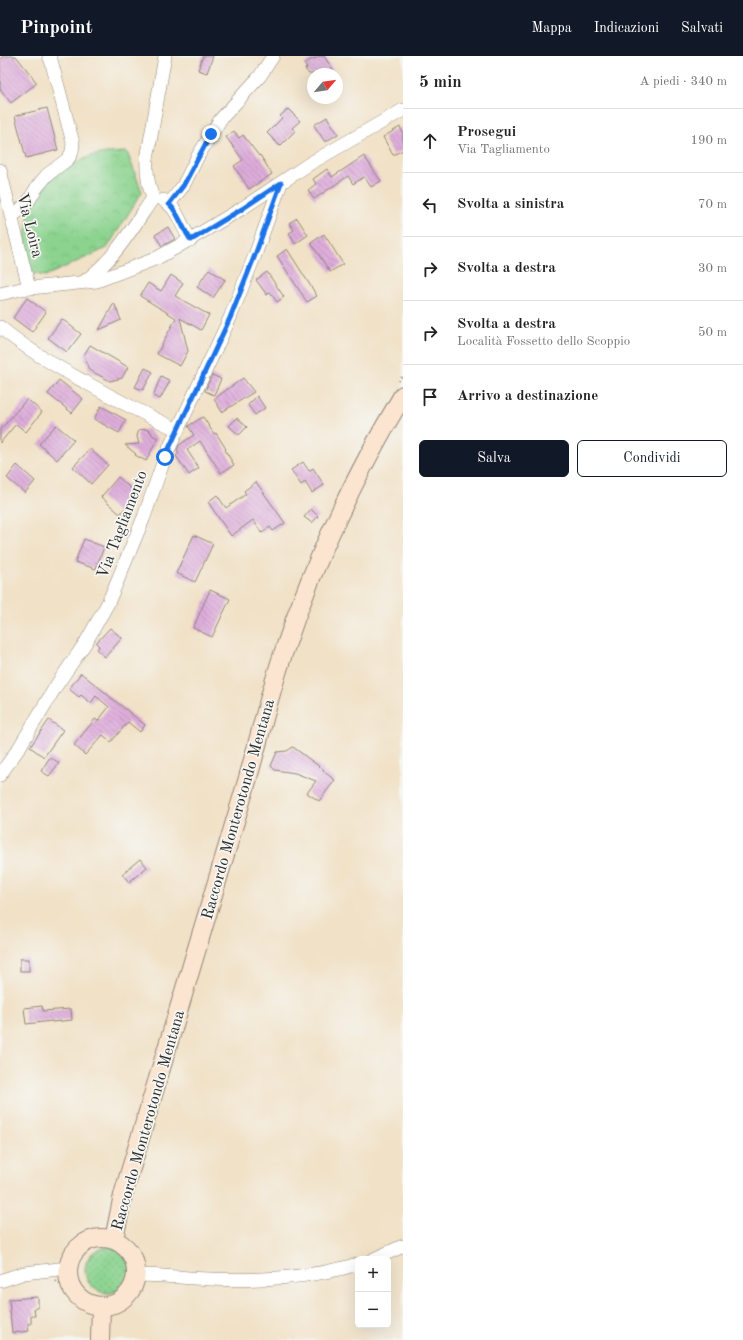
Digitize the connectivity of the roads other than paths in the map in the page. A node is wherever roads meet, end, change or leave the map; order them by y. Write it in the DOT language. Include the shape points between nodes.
graph roads {
  1 [pos="49,56"];
  2 [pos="165,56"];
  3 [pos="273,56"];
  4 [pos="403,110"];
  5 [pos="0,170"];
  6 [pos="281,183"];
  7 [pos="153,198"];
  8 [pos="169,204"];
  9 [pos="11,216"];
  10 [pos="191,240"];
  11 [pos="83,282"];
  12 [pos="29,288"];
  13 [pos="0,294"];
  14 [pos="0,327"];
  15 [pos="403,395"];
  16 [pos="178,430"];
  17 [pos="0,775"];
  18 [pos="114,1239"];
  19 [pos="403,1246"];
  20 [pos="381,1256"];
  21 [pos="355,1265"];
  22 [pos="68,1268"];
  23 [pos="137,1275"];
  24 [pos="0,1281"];
  25 [pos="101,1306"];
  26 [pos="100,1340"];
  1 -- 9 [label="street" via="73,143 72,152 68,159 47,175 28,202"];
  2 -- 7 [label="street" via="147,159 146,175"];
  3 -- 8 [label="street" via="260,76 220,120 183,186"];
  4 -- 6 [label="street"];
  5 -- 9 [label="street, Via Loira"];
  6 -- 10 [label="street"];
  6 -- 16 [label="street, Via Tagliamento" via="232,311"];
  7 -- 8 [label="street"];
  7 -- 11 [label="street" via="111,257"];
  8 -- 10 [label="street" via="176,211"];
  9 -- 12 [label="street, Via Loira"];
  10 -- 11 [label="street" via="145,263 97,281"];
  11 -- 12 [label="street"];
  12 -- 13 [label="street"];
  14 -- 16 [label="street" via="50,362"];
  15 -- 18 [label="main road, Raccordo Monterotondo Mentana" via="339,514 287,641 124,1195"];
  16 -- 17 [label="street, Via Tagliamento" via="165,457 144,517 101,615"];
  18 -- 22 [label="main road" via="93,1238 84,1243 76,1249"];
  18 -- 23 [label="main road" via="132,1253"];
  19 -- 20 [label="street"];
  21 -- 23 [label="street" via="286,1277 251,1279"];
  22 -- 24 [label="street" via="24,1273"];
  22 -- 25 [label="main road" via="68,1278 77,1294 88,1302"];
  23 -- 25 [label="main road" via="129,1294 121,1301"];
  25 -- 26 [label="main road"];
}
